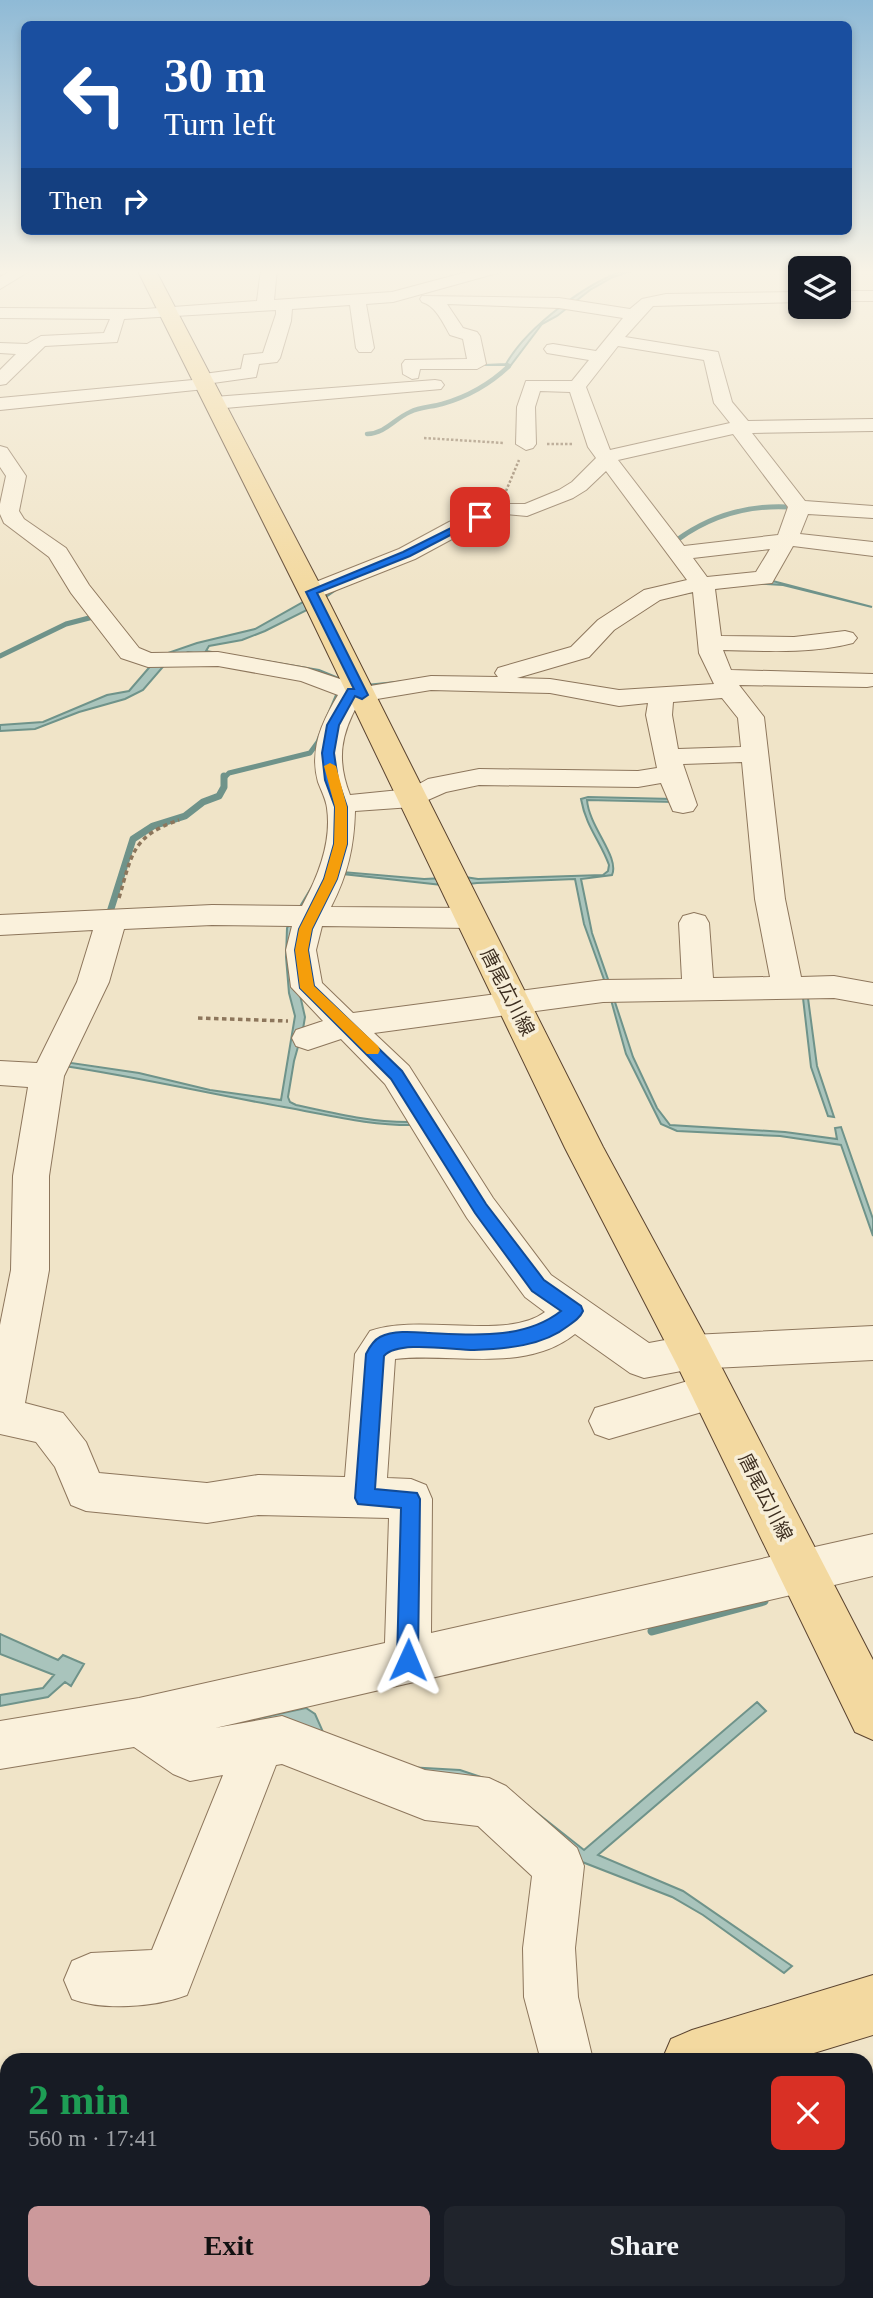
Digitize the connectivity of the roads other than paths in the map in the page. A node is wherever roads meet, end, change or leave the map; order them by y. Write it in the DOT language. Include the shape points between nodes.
graph roads {
  1 [pos="201,376"];
  2 [pos="239,376"];
  3 [pos="412,376"];
  4 [pos="585,376"];
  5 [pos="717,376"];
  6 [pos="412,385"];
  7 [pos="435,385"];
  8 [pos="206,386"];
  9 [pos="577,387"];
  10 [pos="302,394"];
  11 [pos="0,404"];
  12 [pos="308,413"];
  13 [pos="739,425"];
  14 [pos="873,425"];
  15 [pos="526,444"];
  16 [pos="0,452"];
  17 [pos="603,453"];
  18 [pos="576,471"];
  19 [pos="799,507"];
  20 [pos="873,512"];
  21 [pos="787,540"];
  22 [pos="873,549"];
  23 [pos="679,553"];
  24 [pos="702,587"];
  25 [pos="738,589"];
  26 [pos="314,597"];
  27 [pos="710,643"];
  28 [pos="725,683"];
  29 [pos="490,685"];
  30 [pos="358,690"];
  31 [pos="661,695"];
  32 [pos="755,754"];
  33 [pos="670,765"];
  34 [pos="412,798"];
  35 [pos="340,804"];
  36 [pos="683,805"];
  37 [pos="458,894"];
  38 [pos="113,919"];
  39 [pos="300,922"];
  40 [pos="694,923"];
  41 [pos="0,925"];
  42 [pos="698,989"];
  43 [pos="788,989"];
  44 [pos="873,994"];
  45 [pos="513,1002"];
  46 [pos="344,1022"];
  47 [pos="301,1027"];
  48 [pos="0,1073"];
  49 [pos="47,1076"];
  50 [pos="574,1311"];
  51 [pos="873,1343"];
  52 [pos="692,1352"];
  53 [pos="712,1392"];
  54 [pos="1,1416"];
  55 [pos="610,1421"];
  56 [pos="365,1498"];
  57 [pos="873,1555"];
  58 [pos="804,1572"];
  59 [pos="408,1660"];
  60 [pos="873,1714"];
  61 [pos="139,1722"];
  62 [pos="260,1744"];
  63 [pos="0,1745"];
  64 [pos="91,1980"];
  65 [pos="873,2005"];
  66 [pos="566,2053"];
  67 [pos="715,2053"];
  1 -- 8 [label="main road, 唐尾広川線"];
  2 -- 8 [label="street"];
  3 -- 6 [label="street"];
  4 -- 9 [label="street"];
  5 -- 13 [label="street" via="723,403"];
  6 -- 7 [label="street"];
  6 -- 10 [label="street" via="377,396"];
  8 -- 10 [label="street"];
  8 -- 11 [label="street"];
  8 -- 26 [label="main road, 唐尾広川線"];
  9 -- 15 [label="street" via="533,386 526,407"];
  9 -- 17 [label="street"];
  10 -- 12 [label="street"];
  13 -- 14 [label="street"];
  13 -- 17 [label="street"];
  13 -- 19 [label="street"];
  16 -- 30 [label="street" via="16,476 9,511 15,523 58,553 130,653 162,661 218,659 307,675"];
  17 -- 18 [label="street"];
  17 -- 23 [label="street"];
  17 -- 26 [label="street" via="579,486 566,494 527,510 503,508"];
  19 -- 20 [label="street"];
  19 -- 21 [label="street"];
  21 -- 22 [label="street"];
  21 -- 23 [label="street"];
  21 -- 24 [label="street" via="764,578"];
  23 -- 24 [label="street"];
  24 -- 25 [label="street"];
  24 -- 27 [label="street"];
  24 -- 29 [label="street" via="652,595 606,625 580,652 491,678"];
  26 -- 30 [label="main road, 唐尾広川線"];
  27 -- 28 [label="street"];
  27 -- 28 [label="street" via="794,644 854,633 863,680"];
  28 -- 31 [label="street"];
  28 -- 32 [label="street" via="751,718"];
  29 -- 30 [label="street" via="431,683"];
  29 -- 31 [label="street" via="550,686 619,698"];
  30 -- 34 [label="main road, 唐尾広川線"];
  30 -- 35 [label="street" via="333,725 328,753"];
  31 -- 33 [label="street" via="659,715"];
  32 -- 33 [label="street"];
  32 -- 43 [label="street" via="770,899"];
  33 -- 34 [label="street" via="638,779 479,777 438,785"];
  33 -- 36 [label="street"];
  34 -- 35 [label="street"];
  34 -- 37 [label="main road, 唐尾広川線"];
  35 -- 39 [label="street" via="340,844 331,879"];
  37 -- 39 [label="street"];
  37 -- 45 [label="main road, 唐尾広川線"];
  38 -- 39 [label="street" via="233,915"];
  38 -- 41 [label="street"];
  38 -- 49 [label="street" via="93,982"];
  39 -- 46 [label="street" via="307,988"];
  40 -- 42 [label="street"];
  42 -- 43 [label="street"];
  42 -- 45 [label="street" via="603,991"];
  43 -- 44 [label="street" via="834,987"];
  45 -- 46 [label="street"];
  45 -- 52 [label="main road, 唐尾広川線"];
  46 -- 47 [label="street"];
  46 -- 50 [label="street" via="397,1075 480,1208 538,1286"];
  48 -- 49 [label="street"];
  49 -- 54 [label="street" via="31,1176 30,1270"];
  50 -- 52 [label="street" via="644,1361"];
  50 -- 56 [label="street" via="550,1330 523,1338 384,1343 375,1354"];
  51 -- 52 [label="street"];
  52 -- 53 [label="main road, 唐尾広川線"];
  53 -- 55 [label="street"];
  53 -- 58 [label="main road, 唐尾広川線"];
  54 -- 56 [label="street" via="48,1426 71,1454 86,1491 208,1503 258,1495"];
  56 -- 59 [label="street" via="411,1499"];
  57 -- 58 [label="street"];
  58 -- 59 [label="street"];
  58 -- 60 [label="main road, 唐尾広川線"];
  59 -- 61 [label="street"];
  61 -- 62 [label="street" via="190,1757"];
  61 -- 63 [label="street"];
  62 -- 64 [label="street" via="168,1976"];
  62 -- 66 [label="street" via="282,1740 425,1795 489,1803 559,1866 550,1948 551,1997"];
  65 -- 67 [label="main road"];
}
